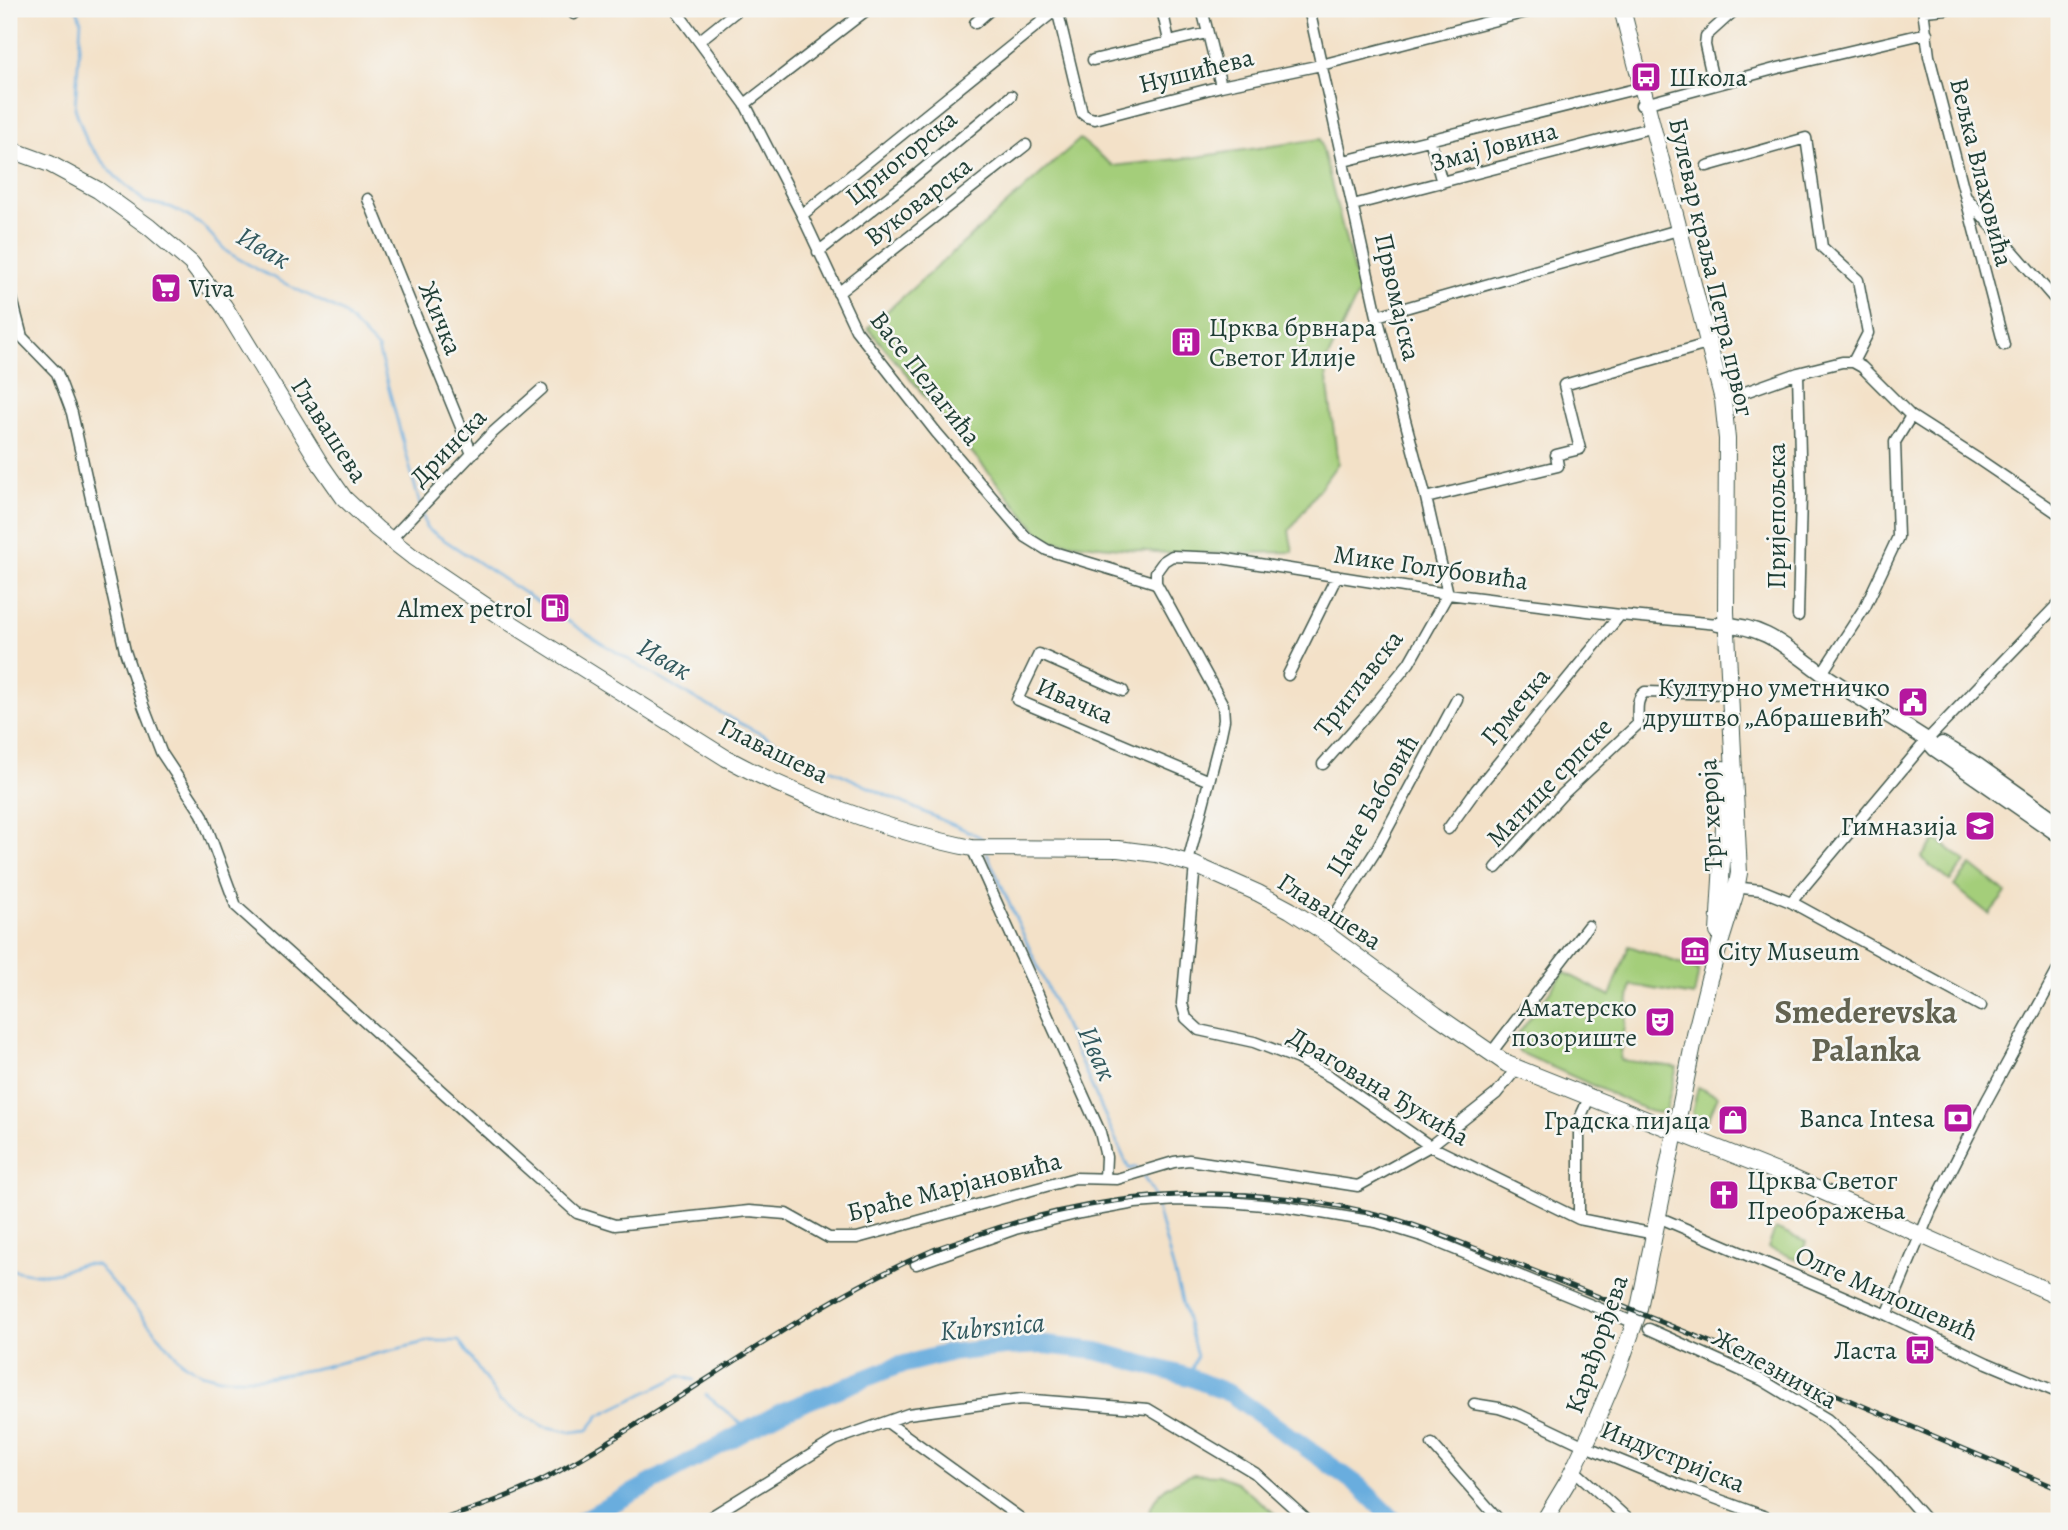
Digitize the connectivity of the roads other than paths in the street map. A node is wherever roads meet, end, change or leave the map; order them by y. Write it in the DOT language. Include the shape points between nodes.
graph roads {
  1 [pos="675,9"];
  2 [pos="739,9"];
  3 [pos="868,9"];
  4 [pos="991,9"];
  5 [pos="1057,9"];
  6 [pos="1162,9"];
  7 [pos="1202,9"];
  8 [pos="1309,9"];
  9 [pos="1538,9"];
  10 [pos="1613,9"];
  11 [pos="1622,9"];
  12 [pos="1946,9"];
  13 [pos="1924,10"];
  14 [pos="1730,11"];
  15 [pos="975,23"];
  16 [pos="1207,33"];
  17 [pos="1927,33"];
  18 [pos="699,41"];
  19 [pos="1169,41"];
  20 [pos="1093,60"];
  21 [pos="1321,65"];
  22 [pos="1714,85"];
  23 [pos="1221,86"];
  24 [pos="1635,89"];
  25 [pos="1011,96"];
  26 [pos="745,104"];
  27 [pos="1643,104"];
  28 [pos="1646,129"];
  29 [pos="1430,139"];
  30 [pos="1026,145"];
  31 [pos="9,149"];
  32 [pos="1344,162"];
  33 [pos="1707,166"];
  34 [pos="1442,183"];
  35 [pos="1965,196"];
  36 [pos="368,199"];
  37 [pos="1353,205"];
  38 [pos="802,215"];
  39 [pos="1671,232"];
  40 [pos="818,252"];
  41 [pos="9,287"];
  42 [pos="838,293"];
  43 [pos="2059,304"];
  44 [pos="1377,316"];
  45 [pos="2004,345"];
  46 [pos="1700,346"];
  47 [pos="1853,362"];
  48 [pos="1798,373"];
  49 [pos="542,389"];
  50 [pos="1723,400"];
  51 [pos="1911,416"];
  52 [pos="472,454"];
  53 [pos="1426,498"];
  54 [pos="2059,514"];
  55 [pos="390,540"];
  56 [pos="1337,576"];
  57 [pos="1156,583"];
  58 [pos="1448,594"];
  59 [pos="2059,603"];
  60 [pos="1620,615"];
  61 [pos="1798,616"];
  62 [pos="1722,624"];
  63 [pos="1822,673"];
  64 [pos="1288,675"];
  65 [pos="1123,691"];
  66 [pos="1726,694"];
  67 [pos="1457,699"];
  68 [pos="1927,740"];
  69 [pos="1323,764"];
  70 [pos="1209,781"];
  71 [pos="2059,823"];
  72 [pos="1448,830"];
  73 [pos="2059,835"];
  74 [pos="976,848"];
  75 [pos="1191,863"];
  76 [pos="1496,868"];
  77 [pos="1720,887"];
  78 [pos="1737,887"];
  79 [pos="1791,902"];
  80 [pos="1588,926"];
  81 [pos="1324,932"];
  82 [pos="1716,958"];
  83 [pos="2059,968"];
  84 [pos="1981,1006"];
  85 [pos="1490,1053"];
  86 [pos="1517,1068"];
  87 [pos="1590,1096"];
  88 [pos="1674,1130"];
  89 [pos="1430,1146"];
  90 [pos="1105,1178"];
  91 [pos="1658,1217"];
  92 [pos="1579,1219"];
  93 [pos="1655,1234"];
  94 [pos="1920,1234"];
  95 [pos="916,1264"];
  96 [pos="2059,1296"];
  97 [pos="1887,1315"];
  98 [pos="1642,1326"];
  99 [pos="2059,1393"];
  100 [pos="1474,1404"];
  101 [pos="887,1422"];
  102 [pos="1432,1444"];
  103 [pos="1585,1447"];
  104 [pos="1573,1469"];
  105 [pos="704,1521"];
  106 [pos="1018,1521"];
  107 [pos="1308,1521"];
  108 [pos="1500,1521"];
  109 [pos="1544,1521"];
  110 [pos="1630,1521"];
  111 [pos="1777,1521"];
  112 [pos="1927,1521"];
  1 -- 18 [label="street, Васе Пелагића"];
  2 -- 18 [label="street"];
  3 -- 26 [label="street"];
  4 -- 15 [label="street"];
  5 -- 23 [label="street, Нушићева" via="1082,113 1087,117 1094,119"];
  5 -- 38 [label="street"];
  6 -- 19 [label="street"];
  7 -- 16 [label="street"];
  8 -- 21 [label="street, Првомајска"];
  9 -- 21 [label="street, Нушићева"];
  10 -- 24 [label="main road, Булевар краља Петра првог"];
  11 -- 27 [label="main road, Булевар краља Петра првог"];
  12 -- 13 [label="street"];
  13 -- 17 [label="street, Вељка Влаховића"];
  14 -- 22 [label="street" via="1706,36"];
  16 -- 19 [label="street"];
  16 -- 23 [label="street"];
  17 -- 22 [label="street"];
  17 -- 35 [label="street, Вељка Влаховића"];
  18 -- 26 [label="street, Васе Пелагића"];
  19 -- 20 [label="street"];
  21 -- 23 [label="street, Нушићева"];
  21 -- 32 [label="street, Првомајска"];
  22 -- 27 [label="street"];
  24 -- 27 [label="main road, Булевар краља Петра првог"];
  24 -- 29 [label="street, Змај Јовина"];
  25 -- 40 [label="street, Црногорска"];
  26 -- 38 [label="street, Васе Пелагића"];
  27 -- 28 [label="main road, Булевар краља Петра првог"];
  27 -- 50 [label="main road, Булевар краља Петра првог"];
  28 -- 34 [label="street, Змај Јовина"];
  28 -- 39 [label="main road, Булевар краља Петра првог"];
  29 -- 32 [label="street, Змај Јовина"];
  29 -- 34 [label="street"];
  30 -- 42 [label="street, Вуковарска"];
  31 -- 55 [label="main road, Главашева" via="98,190 191,263 224,306 320,465 359,513"];
  32 -- 37 [label="street, Првомајска"];
  33 -- 47 [label="street" via="1806,138 1822,247 1858,280 1867,333"];
  34 -- 37 [label="street, Змај Јовина"];
  35 -- 43 [label="street"];
  35 -- 45 [label="street, Вељка Влаховића"];
  36 -- 52 [label="street, Жичка"];
  37 -- 44 [label="street, Првомајска"];
  38 -- 40 [label="street, Васе Пелагића"];
  39 -- 44 [label="street"];
  39 -- 46 [label="main road, Булевар краља Петра првог"];
  40 -- 42 [label="street, Васе Пелагића"];
  41 -- 90 [label="street, Браће Марјановића" via="22,337 57,373 72,413 125,651 143,705 161,752 202,814 236,906 577,1213 615,1225 750,1211 786,1214 829,1238 857,1238 1075,1178"];
  42 -- 57 [label="street, Васе Пелагића" via="856,330 1026,537 1047,550"];
  44 -- 53 [label="street, Првомајска"];
  46 -- 53 [label="street" via="1564,385 1580,449 1556,455 1558,466"];
  46 -- 62 [label="main road, Булевар краља Петра првог" via="1717,407"];
  47 -- 48 [label="street"];
  47 -- 51 [label="street"];
  48 -- 50 [label="street"];
  48 -- 61 [label="street, Пријепољска"];
  49 -- 52 [label="street, Дринска"];
  50 -- 62 [label="main road, Булевар краља Петра првог" via="1727,447"];
  51 -- 54 [label="street"];
  51 -- 63 [label="street" via="1895,442 1898,537 1865,607"];
  52 -- 55 [label="street, Дринска"];
  53 -- 58 [label="street, Првомајска"];
  55 -- 74 [label="main road, Главашева" via="548,647 743,767 856,814"];
  56 -- 57 [label="street, Мике Голубовића" via="1221,558 1172,556 1156,572"];
  56 -- 58 [label="street, Мике Голубовића"];
  56 -- 64 [label="street"];
  57 -- 70 [label="street" via="1223,705 1224,720"];
  58 -- 60 [label="street, Мике Голубовића"];
  58 -- 69 [label="street, Триглавска" via="1409,663"];
  59 -- 68 [label="street"];
  60 -- 62 [label="street, Мике Голубовића"];
  60 -- 72 [label="street, Грмечка"];
  62 -- 63 [label="street" via="1764,633"];
  62 -- 66 [label="main road, Трг хероја"];
  63 -- 68 [label="street"];
  65 -- 70 [label="street, Ивачка" via="1039,654 1017,700"];
  66 -- 76 [label="street, Матице српске" via="1642,694 1638,724 1562,795"];
  66 -- 77 [label="main road, Трг хероја"];
  66 -- 78 [label="main road, Трг хероја" via="1739,858"];
  67 -- 81 [label="street, Цане Бабовић" via="1376,852"];
  68 -- 71 [label="street" via="1951,748"];
  68 -- 73 [label="street"];
  68 -- 79 [label="street"];
  70 -- 75 [label="street"];
  74 -- 75 [label="main road, Главашева" via="1118,849"];
  74 -- 90 [label="street" via="1100,1132"];
  75 -- 81 [label="main road, Главашева" via="1270,899"];
  75 -- 89 [label="street, Драгована Ђукића" via="1182,1003 1186,1018 1207,1033 1254,1042 1298,1059"];
  77 -- 78 [label="street"];
  77 -- 82 [label="main road, Трг хероја"];
  78 -- 79 [label="street" via="1761,890"];
  78 -- 82 [label="main road, Трг хероја"];
  79 -- 84 [label="street"];
  80 -- 85 [label="street"];
  81 -- 85 [label="main road, Главашева"];
  82 -- 88 [label="main road, Трг хероја"];
  83 -- 94 [label="street"];
  85 -- 86 [label="main road, Главашева"];
  86 -- 87 [label="main road, Главашева"];
  86 -- 89 [label="street, Браће Марјановића" via="1496,1094"];
  87 -- 88 [label="main road, Главашева"];
  87 -- 92 [label="street" via="1578,1129"];
  88 -- 91 [label="main road, Карађорђева"];
  88 -- 94 [label="main road, Главашева"];
  89 -- 90 [label="street, Браће Марјановића" via="1358,1186 1189,1160"];
  89 -- 92 [label="street, Драгована Ђукића"];
  91 -- 93 [label="main road, Карађорђева"];
  91 -- 97 [label="street, Олге Милошевић"];
  92 -- 93 [label="street, Драгована Ђукића"];
  93 -- 98 [label="main road, Карађорђева" via="1642,1299"];
  94 -- 96 [label="main road, Главашева"];
  94 -- 97 [label="street"];
  95 -- 98 [label="street" via="1014,1229 1135,1203 1178,1200 1285,1207 1377,1222 1425,1237"];
  97 -- 99 [label="street, Олге Милошевић"];
  98 -- 103 [label="main road, Карађорђева"];
  98 -- 112 [label="street, Железничка" via="1762,1380 1827,1419 1876,1463"];
  100 -- 103 [label="street, Индустријска" via="1520,1415"];
  101 -- 105 [label="street" via="835,1440"];
  101 -- 106 [label="street" via="1020,1518"];
  101 -- 107 [label="street" via="908,1414 1021,1399 1148,1409 1255,1473"];
  102 -- 108 [label="street"];
  103 -- 104 [label="main road, Карађорђева"];
  103 -- 111 [label="street, Индустријска"];
  104 -- 109 [label="main road, Карађорђева"];
  104 -- 110 [label="street"];
}
